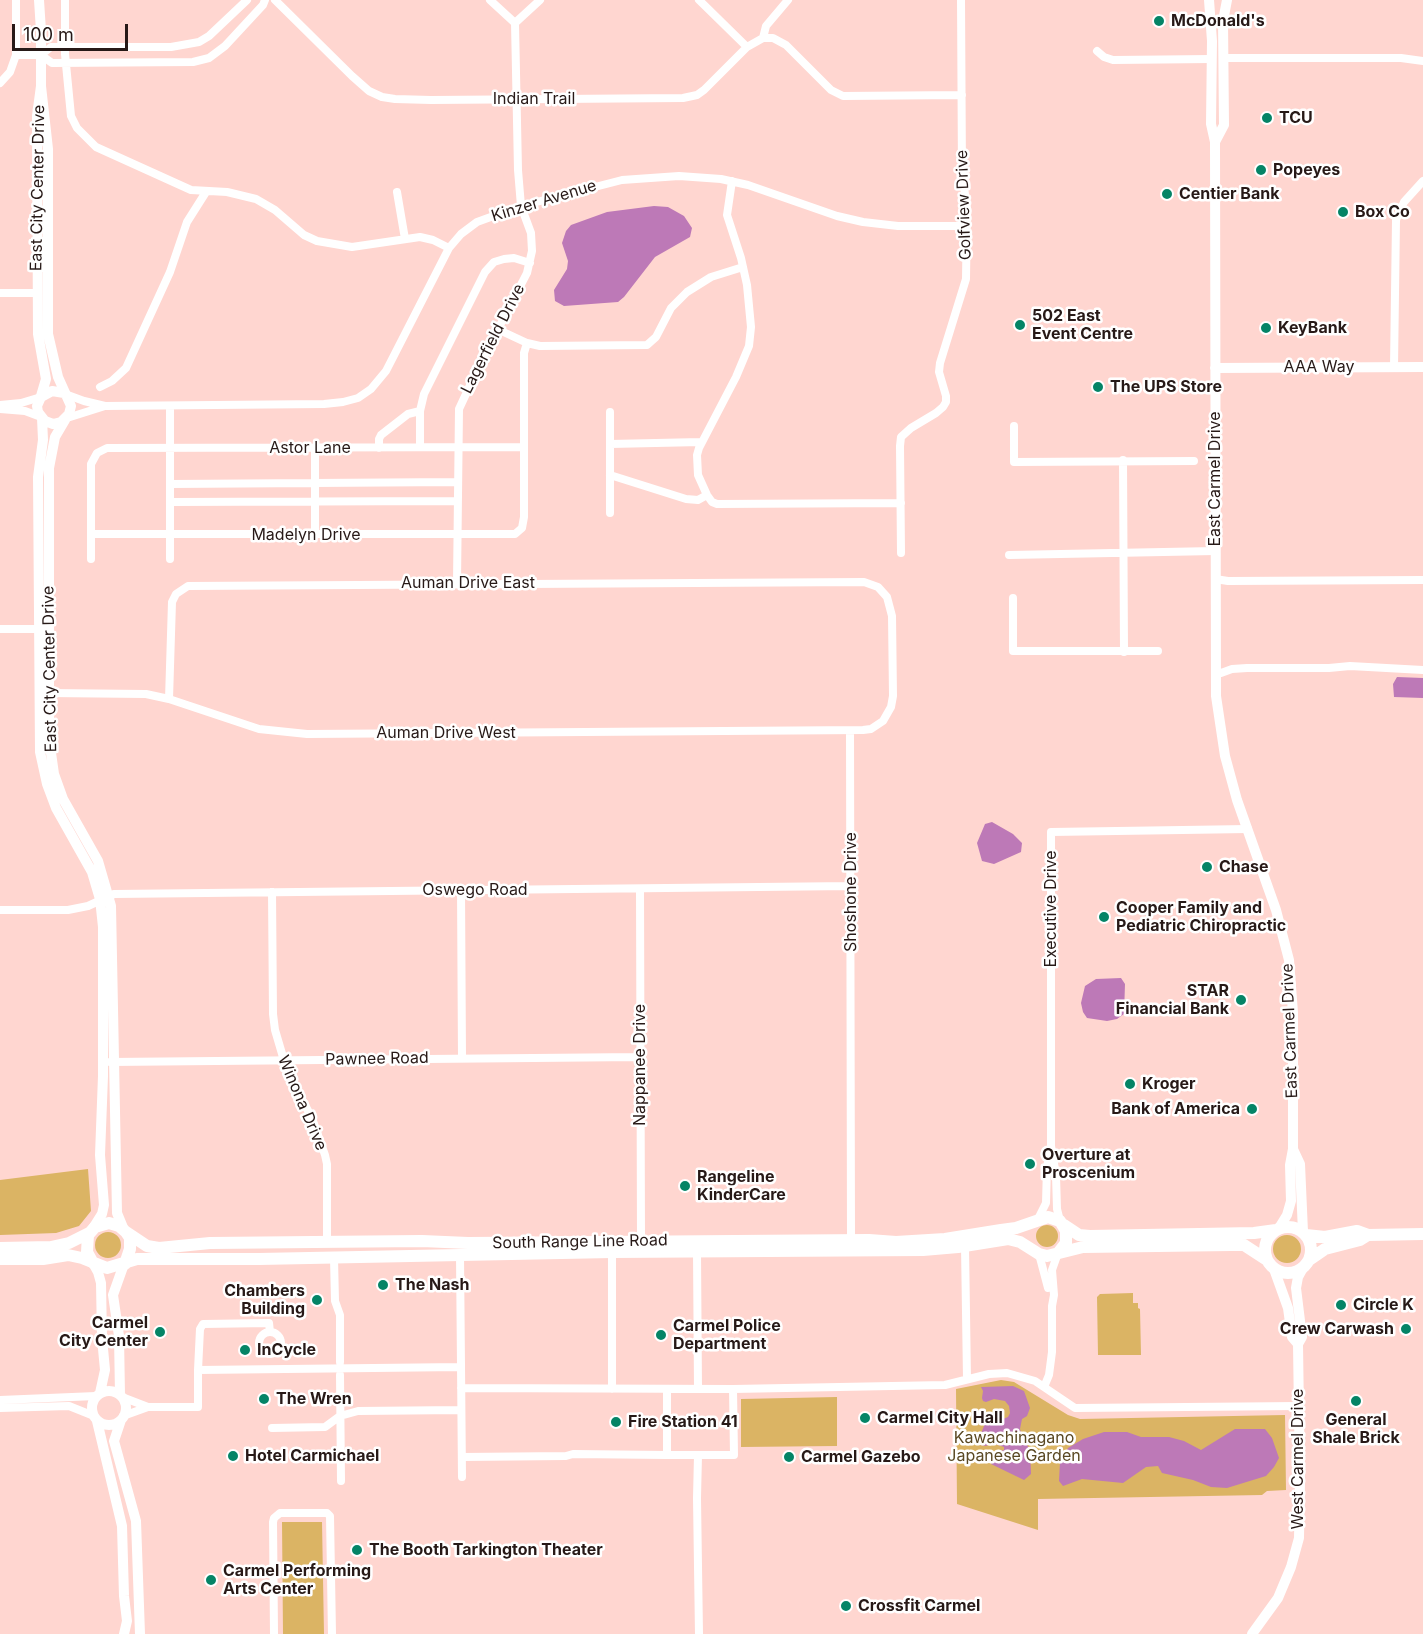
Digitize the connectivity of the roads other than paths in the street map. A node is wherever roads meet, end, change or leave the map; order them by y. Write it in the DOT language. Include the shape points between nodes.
graph roads {
  1 [pos="16,0"];
  2 [pos="39,0"];
  3 [pos="45,0"];
  4 [pos="65,0"];
  5 [pos="247,0"];
  6 [pos="265,0"];
  7 [pos="275,0"];
  8 [pos="490,0"];
  9 [pos="540,0"];
  10 [pos="699,0"];
  11 [pos="788,0"];
  12 [pos="961,0"];
  13 [pos="1209,0"];
  14 [pos="1227,0"];
  15 [pos="41,22"];
  16 [pos="515,23"];
  17 [pos="763,38"];
  18 [pos="747,46"];
  19 [pos="171,47"];
  20 [pos="1097,51"];
  21 [pos="15,55"];
  22 [pos="41,55"];
  23 [pos="65,55"];
  24 [pos="1223,58"];
  25 [pos="1211,59"];
  26 [pos="1423,61"];
  27 [pos="171,63"];
  28 [pos="0,83"];
  29 [pos="41,86"];
  30 [pos="962,95"];
  31 [pos="516,98"];
  32 [pos="1215,142"];
  33 [pos="732,181"];
  34 [pos="1423,181"];
  35 [pos="206,192"];
  36 [pos="397,192"];
  37 [pos="521,206"];
  38 [pos="967,226"];
  39 [pos="405,239"];
  40 [pos="449,248"];
  41 [pos="530,263"];
  42 [pos="743,267"];
  43 [pos="0,293"];
  44 [pos="37,293"];
  45 [pos="497,329"];
  46 [pos="526,343"];
  47 [pos="1394,367"];
  48 [pos="1423,367"];
  49 [pos="1215,368"];
  50 [pos="100,387"];
  51 [pos="64,394"];
  52 [pos="41,397"];
  53 [pos="105,406"];
  54 [pos="170,406"];
  55 [pos="0,407"];
  56 [pos="420,411"];
  57 [pos="610,412"];
  58 [pos="41,418"];
  59 [pos="66,419"];
  60 [pos="1014,426"];
  61 [pos="701,441"];
  62 [pos="610,444"];
  63 [pos="458,446"];
  64 [pos="315,447"];
  65 [pos="378,447"];
  66 [pos="420,447"];
  67 [pos="524,447"];
  68 [pos="170,448"];
  69 [pos="1123,460"];
  70 [pos="1194,461"];
  71 [pos="610,475"];
  72 [pos="457,482"];
  73 [pos="170,484"];
  74 [pos="315,484"];
  75 [pos="707,495"];
  76 [pos="458,501"];
  77 [pos="170,502"];
  78 [pos="315,502"];
  79 [pos="900,502"];
  80 [pos="610,513"];
  81 [pos="91,534"];
  82 [pos="170,535"];
  83 [pos="315,535"];
  84 [pos="458,536"];
  85 [pos="1215,552"];
  86 [pos="901,553"];
  87 [pos="1124,554"];
  88 [pos="1009,555"];
  89 [pos="91,559"];
  90 [pos="170,559"];
  91 [pos="1215,579"];
  92 [pos="1423,580"];
  93 [pos="457,583"];
  94 [pos="1012,598"];
  95 [pos="0,628"];
  96 [pos="38,629"];
  97 [pos="1158,651"];
  98 [pos="1124,652"];
  99 [pos="1423,670"];
  100 [pos="1218,672"];
  101 [pos="49,693"];
  102 [pos="169,699"];
  103 [pos="850,731"];
  104 [pos="1248,829"];
  105 [pos="851,886"];
  106 [pos="640,889"];
  107 [pos="461,890"];
  108 [pos="272,892"];
  109 [pos="104,897"];
  110 [pos="0,910"];
  111 [pos="639,1057"];
  112 [pos="462,1058"];
  113 [pos="283,1060"];
  114 [pos="109,1062"];
  115 [pos="1051,1146"];
  116 [pos="1293,1149"];
  117 [pos="1037,1219"];
  118 [pos="1062,1223"];
  119 [pos="1278,1229"];
  120 [pos="125,1231"];
  121 [pos="90,1232"];
  122 [pos="1304,1233"];
  123 [pos="1423,1234"];
  124 [pos="1368,1235"];
  125 [pos="851,1240"];
  126 [pos="641,1241"];
  127 [pos="327,1242"];
  128 [pos="965,1246"];
  129 [pos="0,1248"];
  130 [pos="612,1252"];
  131 [pos="697,1252"];
  132 [pos="1036,1252"];
  133 [pos="1058,1252"];
  134 [pos="460,1256"];
  135 [pos="334,1258"];
  136 [pos="0,1259"];
  137 [pos="93,1263"];
  138 [pos="1306,1263"];
  139 [pos="125,1264"];
  140 [pos="1271,1264"];
  141 [pos="1052,1306"];
  142 [pos="270,1332"];
  143 [pos="1298,1344"];
  144 [pos="271,1355"];
  145 [pos="340,1362"];
  146 [pos="460,1368"];
  147 [pos="271,1369"];
  148 [pos="198,1370"];
  149 [pos="340,1376"];
  150 [pos="967,1379"];
  151 [pos="1044,1387"];
  152 [pos="461,1388"];
  153 [pos="612,1389"];
  154 [pos="667,1389"];
  155 [pos="698,1389"];
  156 [pos="733,1389"];
  157 [pos="98,1394"];
  158 [pos="121,1396"];
  159 [pos="0,1400"];
  160 [pos="1298,1406"];
  161 [pos="148,1407"];
  162 [pos="0,1408"];
  163 [pos="461,1410"];
  164 [pos="340,1416"];
  165 [pos="95,1418"];
  166 [pos="122,1418"];
  167 [pos="272,1428"];
  168 [pos="667,1455"];
  169 [pos="698,1455"];
  170 [pos="462,1457"];
  171 [pos="462,1478"];
  172 [pos="341,1481"];
  173 [pos="124,1634"];
  174 [pos="141,1634"];
  175 [pos="274,1634"];
  176 [pos="332,1634"];
  177 [pos="699,1634"];
  178 [pos="1252,1634"];
  1 -- 21 [label="street"];
  2 -- 15 [label="street, East City Center Drive"];
  3 -- 15 [label="street, East City Center Drive"];
  4 -- 23 [label="street"];
  5 -- 19 [label="street" via="209,36"];
  6 -- 27 [label="street" via="225,46 209,58"];
  7 -- 31 [label="street, Indian Trail" via="352,76 382,97"];
  8 -- 16 [label="street"];
  9 -- 16 [label="street"];
  10 -- 18 [label="street"];
  11 -- 17 [label="street" via="766,26"];
  12 -- 30 [label="street"];
  13 -- 25 [label="street, East Carmel Drive"];
  14 -- 24 [label="street, East Carmel Drive" via="1223,13"];
  15 -- 22 [label="street, East City Center Drive"];
  16 -- 31 [label="street, Lagerfield Drive"];
  17 -- 18 [label="street, Indian Trail"];
  17 -- 30 [label="street" via="786,45 831,90 843,96"];
  18 -- 31 [label="street, Indian Trail" via="704,90 690,97"];
  19 -- 23 [label="street"];
  19 -- 27 [label="street"];
  20 -- 25 [label="street" via="1115,60"];
  21 -- 22 [label="street"];
  21 -- 28 [label="street" via="10,72"];
  22 -- 23 [label="street" via="52,63"];
  22 -- 23 [label="street" via="51,46"];
  22 -- 29 [label="street, East City Center Drive"];
  23 -- 27 [label="street"];
  23 -- 35 [label="street" via="71,116 87,139 109,154 181,187"];
  24 -- 26 [label="street"];
  24 -- 32 [label="street, East Carmel Drive" via="1224,125"];
  25 -- 32 [label="street, East Carmel Drive" via="1211,124"];
  29 -- 44 [label="street, East City Center Drive" via="37,116"];
  29 -- 51 [label="street, East City Center Drive" via="48,149 48,334"];
  30 -- 38 [label="street, Golfview Drive"];
  31 -- 37 [label="street, Lagerfield Drive"];
  32 -- 49 [label="street, East Carmel Drive"];
  33 -- 37 [label="street, Kinzer Avenue" via="693,176 622,180"];
  33 -- 38 [label="street, Kinzer Avenue" via="863,222"];
  33 -- 42 [label="street" via="727,215"];
  34 -- 47 [label="street" via="1404,202 1396,220"];
  35 -- 39 [label="street" via="256,199 317,241 352,247"];
  35 -- 50 [label="street" via="184,230 170,272 126,368"];
  36 -- 39 [label="street"];
  37 -- 40 [label="street, Kinzer Avenue" via="470,226"];
  37 -- 41 [label="street, Lagerfield Drive" via="532,244"];
  38 -- 79 [label="street, Golfview Drive" via="966,279 940,363 946,402 901,437"];
  39 -- 40 [label="street" via="423,238"];
  40 -- 54 [label="street, Kinzer Avenue" via="386,371 365,393 333,404"];
  41 -- 45 [label="street, Lagerfield Drive"];
  41 -- 56 [label="street" via="504,258 487,269 430,381"];
  42 -- 46 [label="street" via="711,278 687,292 671,308 656,337 647,345"];
  42 -- 61 [label="street" via="751,327 749,346"];
  43 -- 44 [label="street"];
  44 -- 52 [label="street, East City Center Drive" via="38,339 46,376"];
  45 -- 46 [label="street"];
  45 -- 63 [label="street, Lagerfield Drive" via="459,409"];
  46 -- 67 [label="street"];
  47 -- 48 [label="street, AAA Way"];
  47 -- 49 [label="street, AAA Way"];
  49 -- 85 [label="street, East Carmel Drive"];
  51 -- 52 [label="street" via="52,390"];
  51 -- 53 [label="street, Kinzer Avenue"];
  51 -- 59 [label="street" via="71,406"];
  52 -- 55 [label="street"];
  52 -- 58 [label="street"];
  53 -- 54 [label="street, Kinzer Avenue"];
  53 -- 59 [label="street, Kinzer Avenue"];
  54 -- 68 [label="street"];
  55 -- 58 [label="street"];
  56 -- 65 [label="street" via="408,414 381,435"];
  56 -- 66 [label="street"];
  57 -- 62 [label="street"];
  58 -- 59 [label="street" via="53,424"];
  58 -- 96 [label="street, East City Center Drive"];
  59 -- 101 [label="street, East City Center Drive" via="55,437 49,468"];
  60 -- 69 [label="street" via="1014,462"];
  61 -- 62 [label="street"];
  61 -- 75 [label="street" via="698,475"];
  62 -- 71 [label="street"];
  63 -- 66 [label="street, Astor Lane"];
  63 -- 67 [label="street, Astor Lane"];
  63 -- 72 [label="street, Lagerfield Drive"];
  64 -- 65 [label="street, Astor Lane"];
  64 -- 68 [label="street, Astor Lane"];
  64 -- 74 [label="street"];
  65 -- 66 [label="street, Astor Lane"];
  67 -- 84 [label="street, Madelyn Drive" via="524,517 520,531 507,536"];
  68 -- 73 [label="street"];
  68 -- 81 [label="street, Astor Lane" via="107,448 97,453 91,464"];
  69 -- 70 [label="street"];
  69 -- 87 [label="street"];
  71 -- 75 [label="street" via="686,499 698,500"];
  71 -- 80 [label="street"];
  72 -- 74 [label="street"];
  72 -- 76 [label="street, Lagerfield Drive"];
  73 -- 74 [label="street"];
  73 -- 77 [label="street"];
  74 -- 78 [label="street"];
  75 -- 79 [label="street" via="717,504"];
  76 -- 78 [label="street"];
  76 -- 84 [label="street, Lagerfield Drive"];
  77 -- 78 [label="street"];
  77 -- 82 [label="street"];
  78 -- 83 [label="street"];
  79 -- 86 [label="street, Golfview Drive"];
  81 -- 82 [label="street, Madelyn Drive"];
  81 -- 89 [label="street"];
  82 -- 83 [label="street, Madelyn Drive"];
  82 -- 90 [label="street"];
  83 -- 84 [label="street, Madelyn Drive"];
  84 -- 93 [label="street, Lagerfield Drive"];
  85 -- 87 [label="street"];
  85 -- 91 [label="street, East Carmel Drive"];
  87 -- 88 [label="street"];
  87 -- 98 [label="street"];
  91 -- 92 [label="street"];
  91 -- 100 [label="street, East Carmel Drive"];
  93 -- 102 [label="street, Auman Drive East" via="188,586 172,602"];
  93 -- 103 [label="street, Auman Drive East" via="869,583 878,587 890,602 893,696 883,721 870,729"];
  94 -- 98 [label="street" via="1012,651"];
  95 -- 96 [label="street"];
  96 -- 109 [label="street, East City Center Drive" via="39,742 44,773 56,808"];
  97 -- 98 [label="street"];
  99 -- 100 [label="street" via="1350,666"];
  100 -- 104 [label="street, East Carmel Drive" via="1217,710 1225,756"];
  101 -- 102 [label="street, Auman Drive West" via="136,692"];
  101 -- 109 [label="street, East City Center Drive" via="54,774 68,811 98,861"];
  102 -- 103 [label="street, Auman Drive West" via="259,729 307,734"];
  103 -- 105 [label="street, Shoshone Drive"];
  104 -- 115 [label="street, Executive Drive" via="1051,832"];
  104 -- 116 [label="street, East Carmel Drive" via="1272,896 1288,960 1293,1013"];
  105 -- 106 [label="street, Oswego Road"];
  105 -- 125 [label="street, Shoshone Drive"];
  106 -- 107 [label="street, Oswego Road"];
  106 -- 111 [label="street, Nappanee Drive"];
  107 -- 108 [label="street, Oswego Road"];
  107 -- 112 [label="street"];
  108 -- 109 [label="street, Oswego Road"];
  108 -- 113 [label="street, Winona Drive" via="273,1014"];
  109 -- 110 [label="street, Oswego Road" via="88,906 68,910"];
  109 -- 114 [label="street, East City Center Drive" via="113,932"];
  111 -- 112 [label="street, Pawnee Road"];
  111 -- 126 [label="street, Nappanee Drive"];
  112 -- 113 [label="street, Pawnee Road"];
  113 -- 114 [label="street, Pawnee Road"];
  113 -- 127 [label="street, Winona Drive" via="312,1118 325,1155"];
  114 -- 120 [label="street, East City Center Drive" via="117,1212"];
  114 -- 121 [label="street, East City Center Drive" via="100,1155 104,1205"];
  115 -- 117 [label="street, Executive Drive" via="1046,1203"];
  115 -- 118 [label="street, Executive Drive"];
  116 -- 119 [label="street, East Carmel Drive" via="1291,1201"];
  116 -- 122 [label="street, East Carmel Drive" via="1300,1164"];
  117 -- 118 [label="main road" via="1052,1217"];
  117 -- 125 [label="main road, South Range Line Road" via="1016,1228 945,1239"];
  117 -- 132 [label="main road" via="1028,1232"];
  118 -- 119 [label="main road" via="1079,1235 1090,1236"];
  118 -- 133 [label="main road" via="1067,1237"];
  119 -- 122 [label="main road" via="1292,1227"];
  119 -- 140 [label="main road" via="1265,1247"];
  120 -- 121 [label="main road" via="108,1223"];
  120 -- 127 [label="main road, South Range Line Road" via="147,1246 156,1247"];
  120 -- 139 [label="main road" via="131,1246"];
  121 -- 129 [label="main road" via="51,1248"];
  121 -- 137 [label="main road" via="86,1248"];
  122 -- 124 [label="main road" via="1325,1238 1357,1232"];
  122 -- 138 [label="main road" via="1311,1247"];
  123 -- 124 [label="main road"];
  124 -- 138 [label="main road" via="1325,1249"];
  125 -- 126 [label="main road, South Range Line Road"];
  126 -- 127 [label="main road, South Range Line Road"];
  128 -- 131 [label="main road, South Range Line Road" via="923,1250"];
  128 -- 132 [label="main road, South Range Line Road" via="1012,1239"];
  128 -- 150 [label="street"];
  130 -- 131 [label="main road, South Range Line Road"];
  130 -- 134 [label="main road, South Range Line Road"];
  130 -- 153 [label="street"];
  131 -- 155 [label="street"];
  132 -- 133 [label="main road" via="1047,1256"];
  132 -- 141 [label="street"];
  133 -- 140 [label="main road" via="1095,1246 1244,1245"];
  133 -- 141 [label="street" via="1052,1270"];
  134 -- 135 [label="main road, South Range Line Road"];
  134 -- 146 [label="street"];
  135 -- 139 [label="main road, South Range Line Road" via="137,1259"];
  135 -- 145 [label="street"];
  136 -- 137 [label="main road" via="68,1256"];
  137 -- 139 [label="main road" via="107,1268"];
  137 -- 157 [label="street" via="101,1283 105,1370"];
  138 -- 140 [label="main road" via="1290,1273"];
  138 -- 143 [label="street, West Carmel Drive" via="1296,1288 1302,1337"];
  139 -- 158 [label="street" via="114,1294"];
  140 -- 143 [label="street, West Carmel Drive" via="1288,1308 1292,1337"];
  141 -- 151 [label="street" via="1052,1352"];
  142 -- 144 [label="street" via="278,1335 282,1343 279,1351"];
  142 -- 144 [label="street" via="262,1335 259,1344 262,1352"];
  142 -- 148 [label="street" via="269,1323 203,1324"];
  143 -- 160 [label="street, West Carmel Drive"];
  144 -- 147 [label="street"];
  146 -- 147 [label="street"];
  146 -- 152 [label="street"];
  147 -- 148 [label="street"];
  148 -- 161 [label="street" via="198,1407"];
  149 -- 164 [label="street"];
  150 -- 151 [label="street" via="1006,1373 1026,1377"];
  150 -- 156 [label="street" via="945,1385"];
  151 -- 160 [label="street" via="1075,1408"];
  152 -- 153 [label="street"];
  152 -- 163 [label="street"];
  153 -- 154 [label="street"];
  154 -- 155 [label="street"];
  154 -- 168 [label="street"];
  155 -- 156 [label="street"];
  156 -- 169 [label="street" via="734,1455"];
  157 -- 158 [label="street" via="108,1390"];
  157 -- 159 [label="street"];
  157 -- 165 [label="street" via="92,1405"];
  158 -- 161 [label="street"];
  158 -- 166 [label="street" via="126,1408"];
  160 -- 178 [label="street, West Carmel Drive" via="1299,1538 1286,1582"];
  161 -- 166 [label="street"];
  162 -- 165 [label="street" via="69,1406"];
  163 -- 164 [label="street" via="358,1411"];
  163 -- 170 [label="street"];
  164 -- 167 [label="street" via="325,1427"];
  164 -- 172 [label="street"];
  165 -- 166 [label="street" via="107,1425"];
  165 -- 173 [label="street" via="121,1516 127,1621"];
  166 -- 174 [label="street" via="114,1441 136,1521"];
  168 -- 169 [label="street"];
  168 -- 170 [label="street"];
  169 -- 177 [label="street"];
  170 -- 171 [label="street"];
  175 -- 176 [label="street" via="274,1518 279,1513 327,1513 331,1519"];
}
